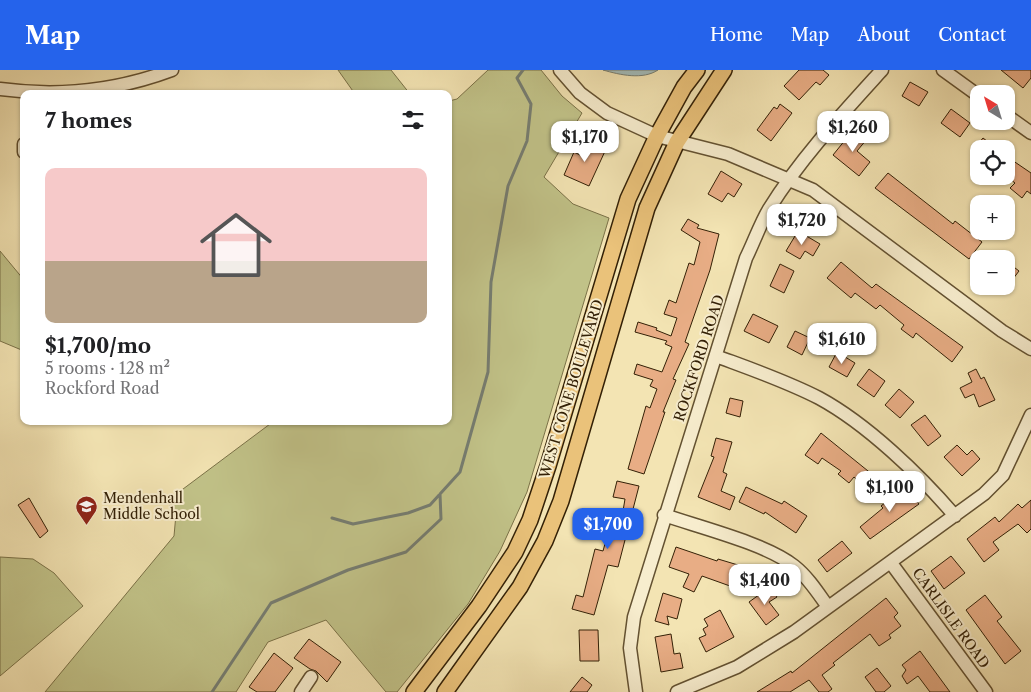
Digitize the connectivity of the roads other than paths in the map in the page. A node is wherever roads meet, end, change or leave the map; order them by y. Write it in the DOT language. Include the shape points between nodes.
graph roads {
  1 [pos="172,70"];
  2 [pos="560,70"];
  3 [pos="697,70"];
  4 [pos="724,70"];
  5 [pos="882,70"];
  6 [pos="942,70"];
  7 [pos="0,89"];
  8 [pos="94,90"];
  9 [pos="970,90"];
  10 [pos="20,92"];
  11 [pos="1015,121"];
  12 [pos="1031,133"];
  13 [pos="657,136"];
  14 [pos="677,142"];
  15 [pos="790,179"];
  16 [pos="1031,349"];
  17 [pos="716,356"];
  18 [pos="1031,416"];
  19 [pos="664,515"];
  20 [pos="955,516"];
  21 [pos="891,563"];
  22 [pos="828,608"];
  23 [pos="311,677"];
  24 [pos="301,692"];
  25 [pos="414,692"];
  26 [pos="445,692"];
  27 [pos="636,692"];
  28 [pos="677,692"];
  29 [pos="986,692"];
  1 -- 8 [label="street"];
  2 -- 13 [label="street" via="580,93 607,112"];
  3 -- 13 [label="main road, WEST CONE BOULEVARD"];
  4 -- 14 [label="main road, WEST CONE BOULEVARD"];
  5 -- 15 [label="street, ROCKFORD ROAD"];
  6 -- 9 [label="street"];
  7 -- 10 [label="street"];
  11 -- 12 [label="street"];
  13 -- 14 [label="street"];
  13 -- 25 [label="main road, WEST CONE BOULEVARD" via="628,199 530,520 515,552 479,606"];
  14 -- 15 [label="street" via="728,154"];
  14 -- 26 [label="main road, WEST CONE BOULEVARD" via="647,208 561,501 545,541 520,587"];
  15 -- 16 [label="street" via="813,190 1002,331"];
  15 -- 17 [label="street, ROCKFORD ROAD" via="768,210 746,258"];
  17 -- 19 [label="street, ROCKFORD ROAD"];
  17 -- 20 [label="street" via="788,383 820,399 859,425 913,472"];
  18 -- 20 [label="street" via="1003,475"];
  19 -- 22 [label="street" via="771,552 794,565"];
  19 -- 27 [label="street, ROCKFORD ROAD" via="634,617 630,648"];
  20 -- 21 [label="street"];
  21 -- 22 [label="street"];
  21 -- 29 [label="street, CARLISLE ROAD"];
  22 -- 28 [label="street" via="738,667"];
  23 -- 24 [label="street"];
}
